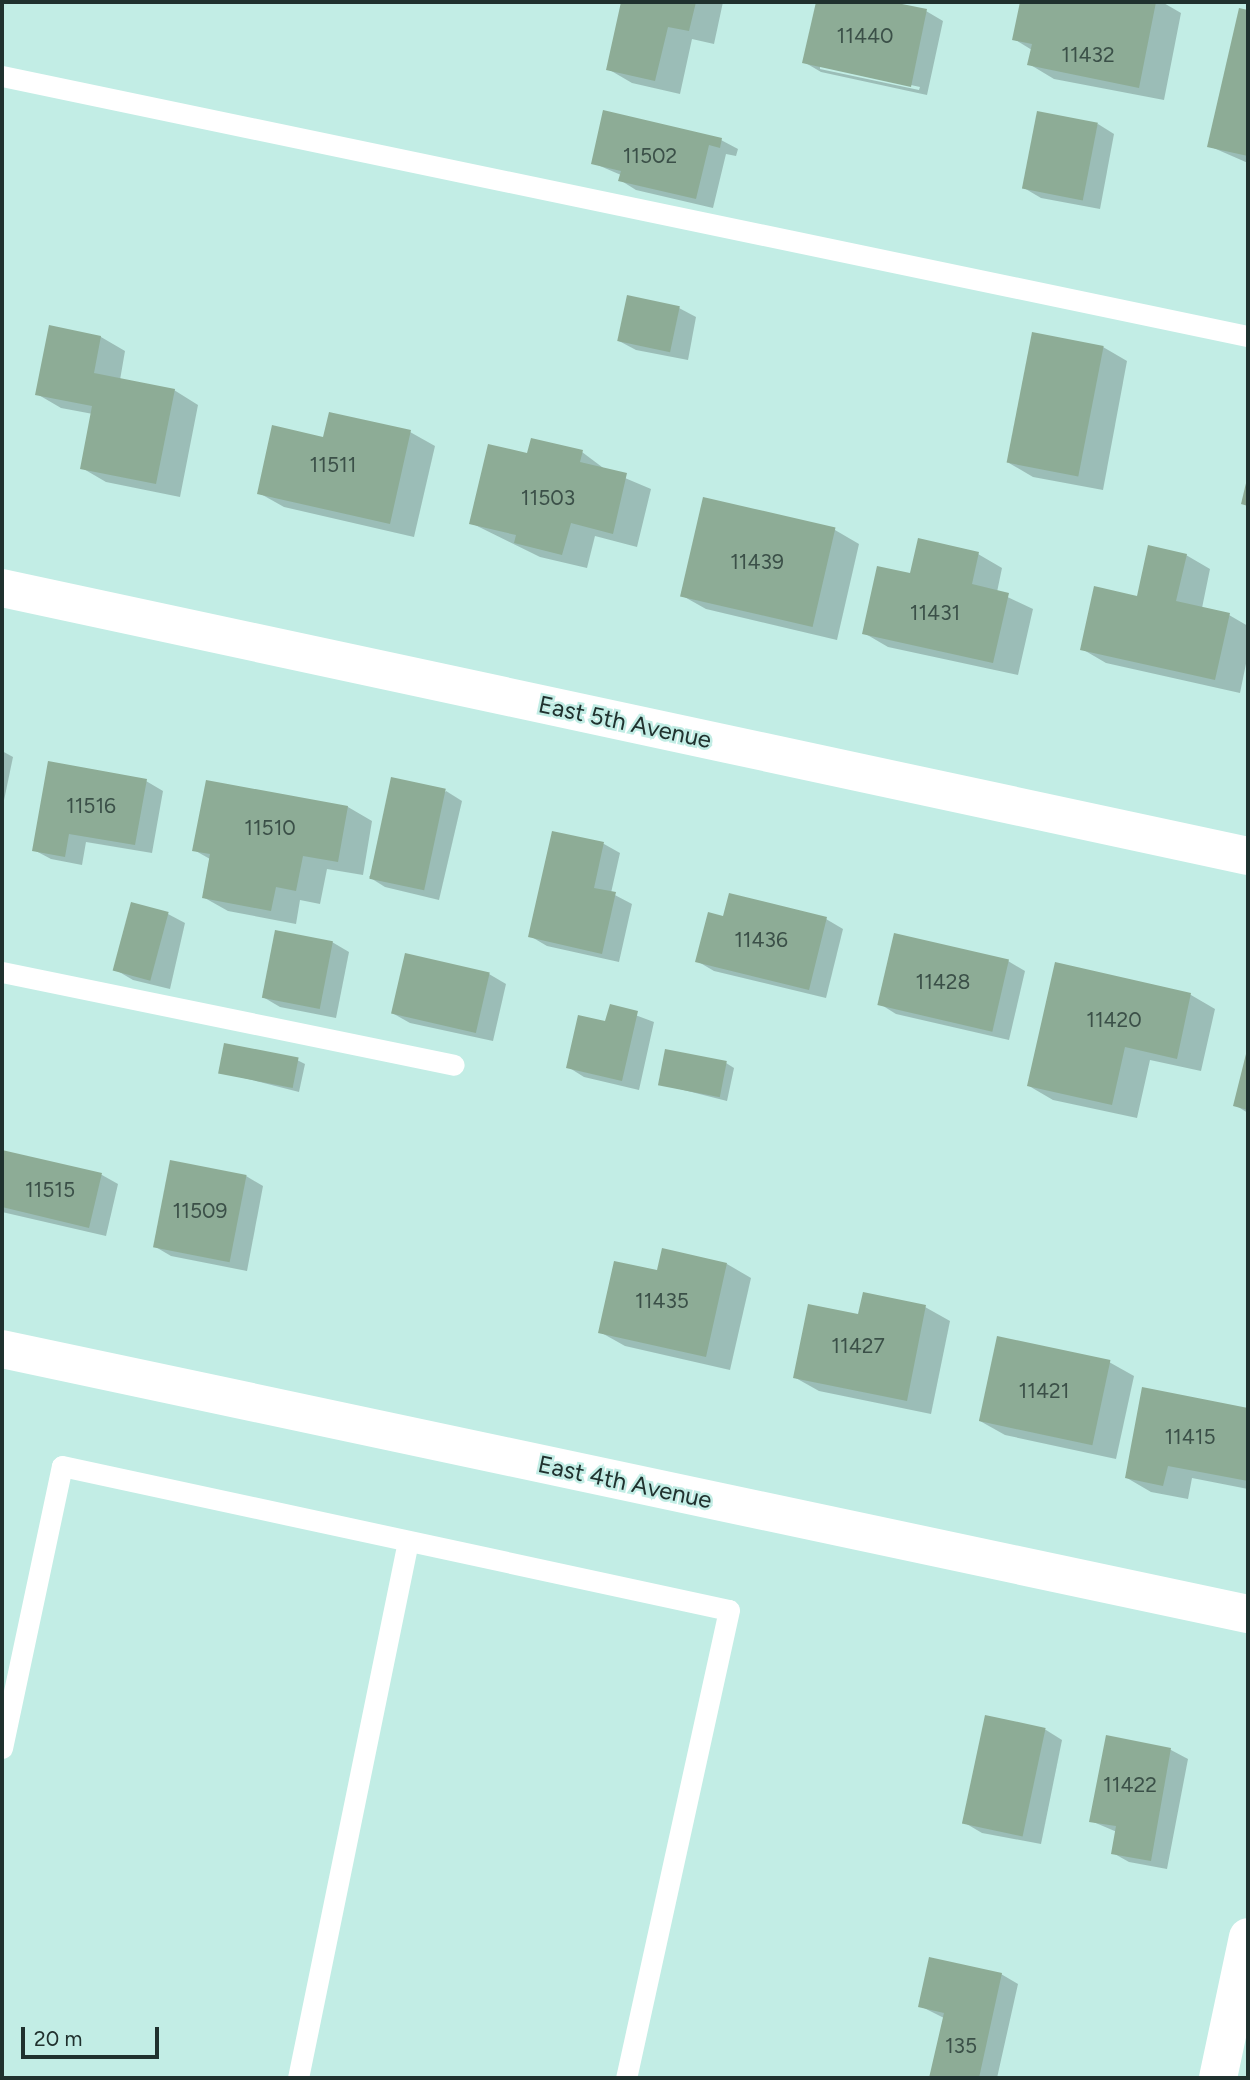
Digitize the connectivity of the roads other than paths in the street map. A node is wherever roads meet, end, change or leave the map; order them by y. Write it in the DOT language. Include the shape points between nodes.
graph roads {
  1 [pos="2,76"];
  2 [pos="1248,336"];
  3 [pos="2,588"];
  4 [pos="1248,856"];
  5 [pos="2,972"];
  6 [pos="454,1065"];
  7 [pos="2,1349"];
  8 [pos="408,1541"];
  9 [pos="1248,1614"];
  10 [pos="2,1748"];
  11 [pos="1248,1937"];
  12 [pos="298,2078"];
  13 [pos="626,2078"];
  14 [pos="1218,2078"];
  1 -- 2 [label="lane"];
  3 -- 4 [label="street, East 5th Avenue"];
  5 -- 6 [label="lane"];
  7 -- 9 [label="street, East 4th Avenue"];
  8 -- 10 [label="lane" via="62,1466"];
  8 -- 12 [label="lane"];
  8 -- 13 [label="lane" via="729,1611"];
  11 -- 14 [label="street"];
}
